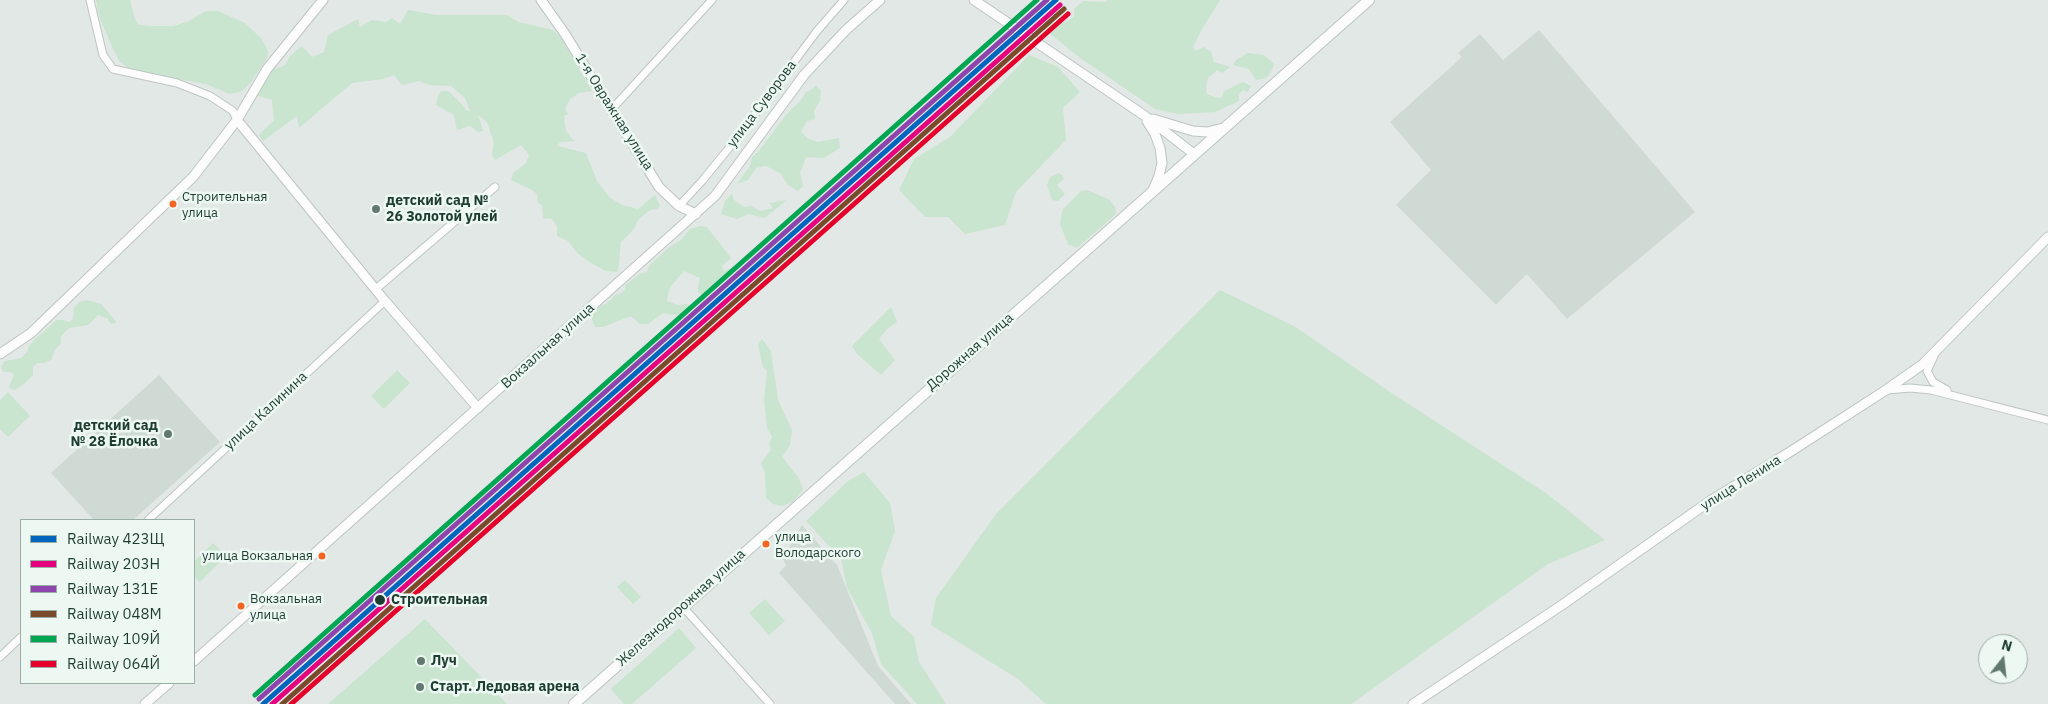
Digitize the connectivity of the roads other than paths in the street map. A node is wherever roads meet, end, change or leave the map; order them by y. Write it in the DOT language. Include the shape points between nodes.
graph roads {
  1 [pos="90,0"];
  2 [pos="323,0"];
  3 [pos="541,0"];
  4 [pos="712,0"];
  5 [pos="844,0"];
  6 [pos="880,0"];
  7 [pos="974,0"];
  8 [pos="1369,0"];
  9 [pos="612,109"];
  10 [pos="1144,116"];
  11 [pos="237,120"];
  12 [pos="1223,128"];
  13 [pos="1194,154"];
  14 [pos="495,188"];
  15 [pos="1152,192"];
  16 [pos="679,206"];
  17 [pos="698,211"];
  18 [pos="2048,237"];
  19 [pos="376,290"];
  20 [pos="385,301"];
  21 [pos="1936,352"];
  22 [pos="0,354"];
  23 [pos="1886,390"];
  24 [pos="1954,394"];
  25 [pos="478,408"];
  26 [pos="2048,420"];
  27 [pos="788,512"];
  28 [pos="149,519"];
  29 [pos="683,607"];
  30 [pos="20,638"];
  31 [pos="0,657"];
  32 [pos="195,660"];
  33 [pos="168,684"];
  34 [pos="145,704"];
  35 [pos="574,704"];
  36 [pos="770,704"];
  37 [pos="1413,704"];
  1 -- 11 [label="street" via="103,55 113,69 176,83 210,96 233,111"];
  2 -- 11 [label="street" via="266,69"];
  3 -- 9 [label="street, 1-я Овражная улица"];
  4 -- 9 [label="street"];
  5 -- 16 [label="street, улица Суворова" via="738,137"];
  6 -- 17 [label="street, Вокзальная улица" via="846,30 804,75 714,196"];
  7 -- 10 [label="street"];
  8 -- 12 [label="main road, Дорожная улица"];
  9 -- 16 [label="street, 1-я Овражная улица" via="659,187"];
  10 -- 12 [label="street" via="1193,131"];
  10 -- 13 [label="street"];
  10 -- 15 [label="street" via="1160,148 1160,170"];
  11 -- 19 [label="street"];
  11 -- 22 [label="street" via="193,177 169,201 31,333"];
  12 -- 13 [label="main road, Дорожная улица"];
  13 -- 15 [label="main road, Дорожная улица"];
  14 -- 19 [label="street"];
  15 -- 27 [label="main road, Дорожная улица"];
  16 -- 17 [label="street, 1-я Овражная улица"];
  17 -- 25 [label="street, Вокзальная улица"];
  18 -- 21 [label="street, улица Ленина"];
  19 -- 20 [label="street"];
  20 -- 25 [label="street"];
  20 -- 28 [label="street, улица Калинина"];
  21 -- 23 [label="street, улица Ленина"];
  21 -- 24 [label="street" via="1927,371 1933,382"];
  23 -- 24 [label="street" via="1910,388"];
  23 -- 37 [label="street, улица Ленина" via="1710,500 1562,605"];
  24 -- 26 [label="street"];
  25 -- 32 [label="street, Вокзальная улица"];
  27 -- 29 [label="main road, Железнодорожная улица"];
  29 -- 35 [label="main road, Железнодорожная улица"];
  29 -- 36 [label="street"];
  30 -- 31 [label="street"];
  33 -- 34 [label="street"];
}
